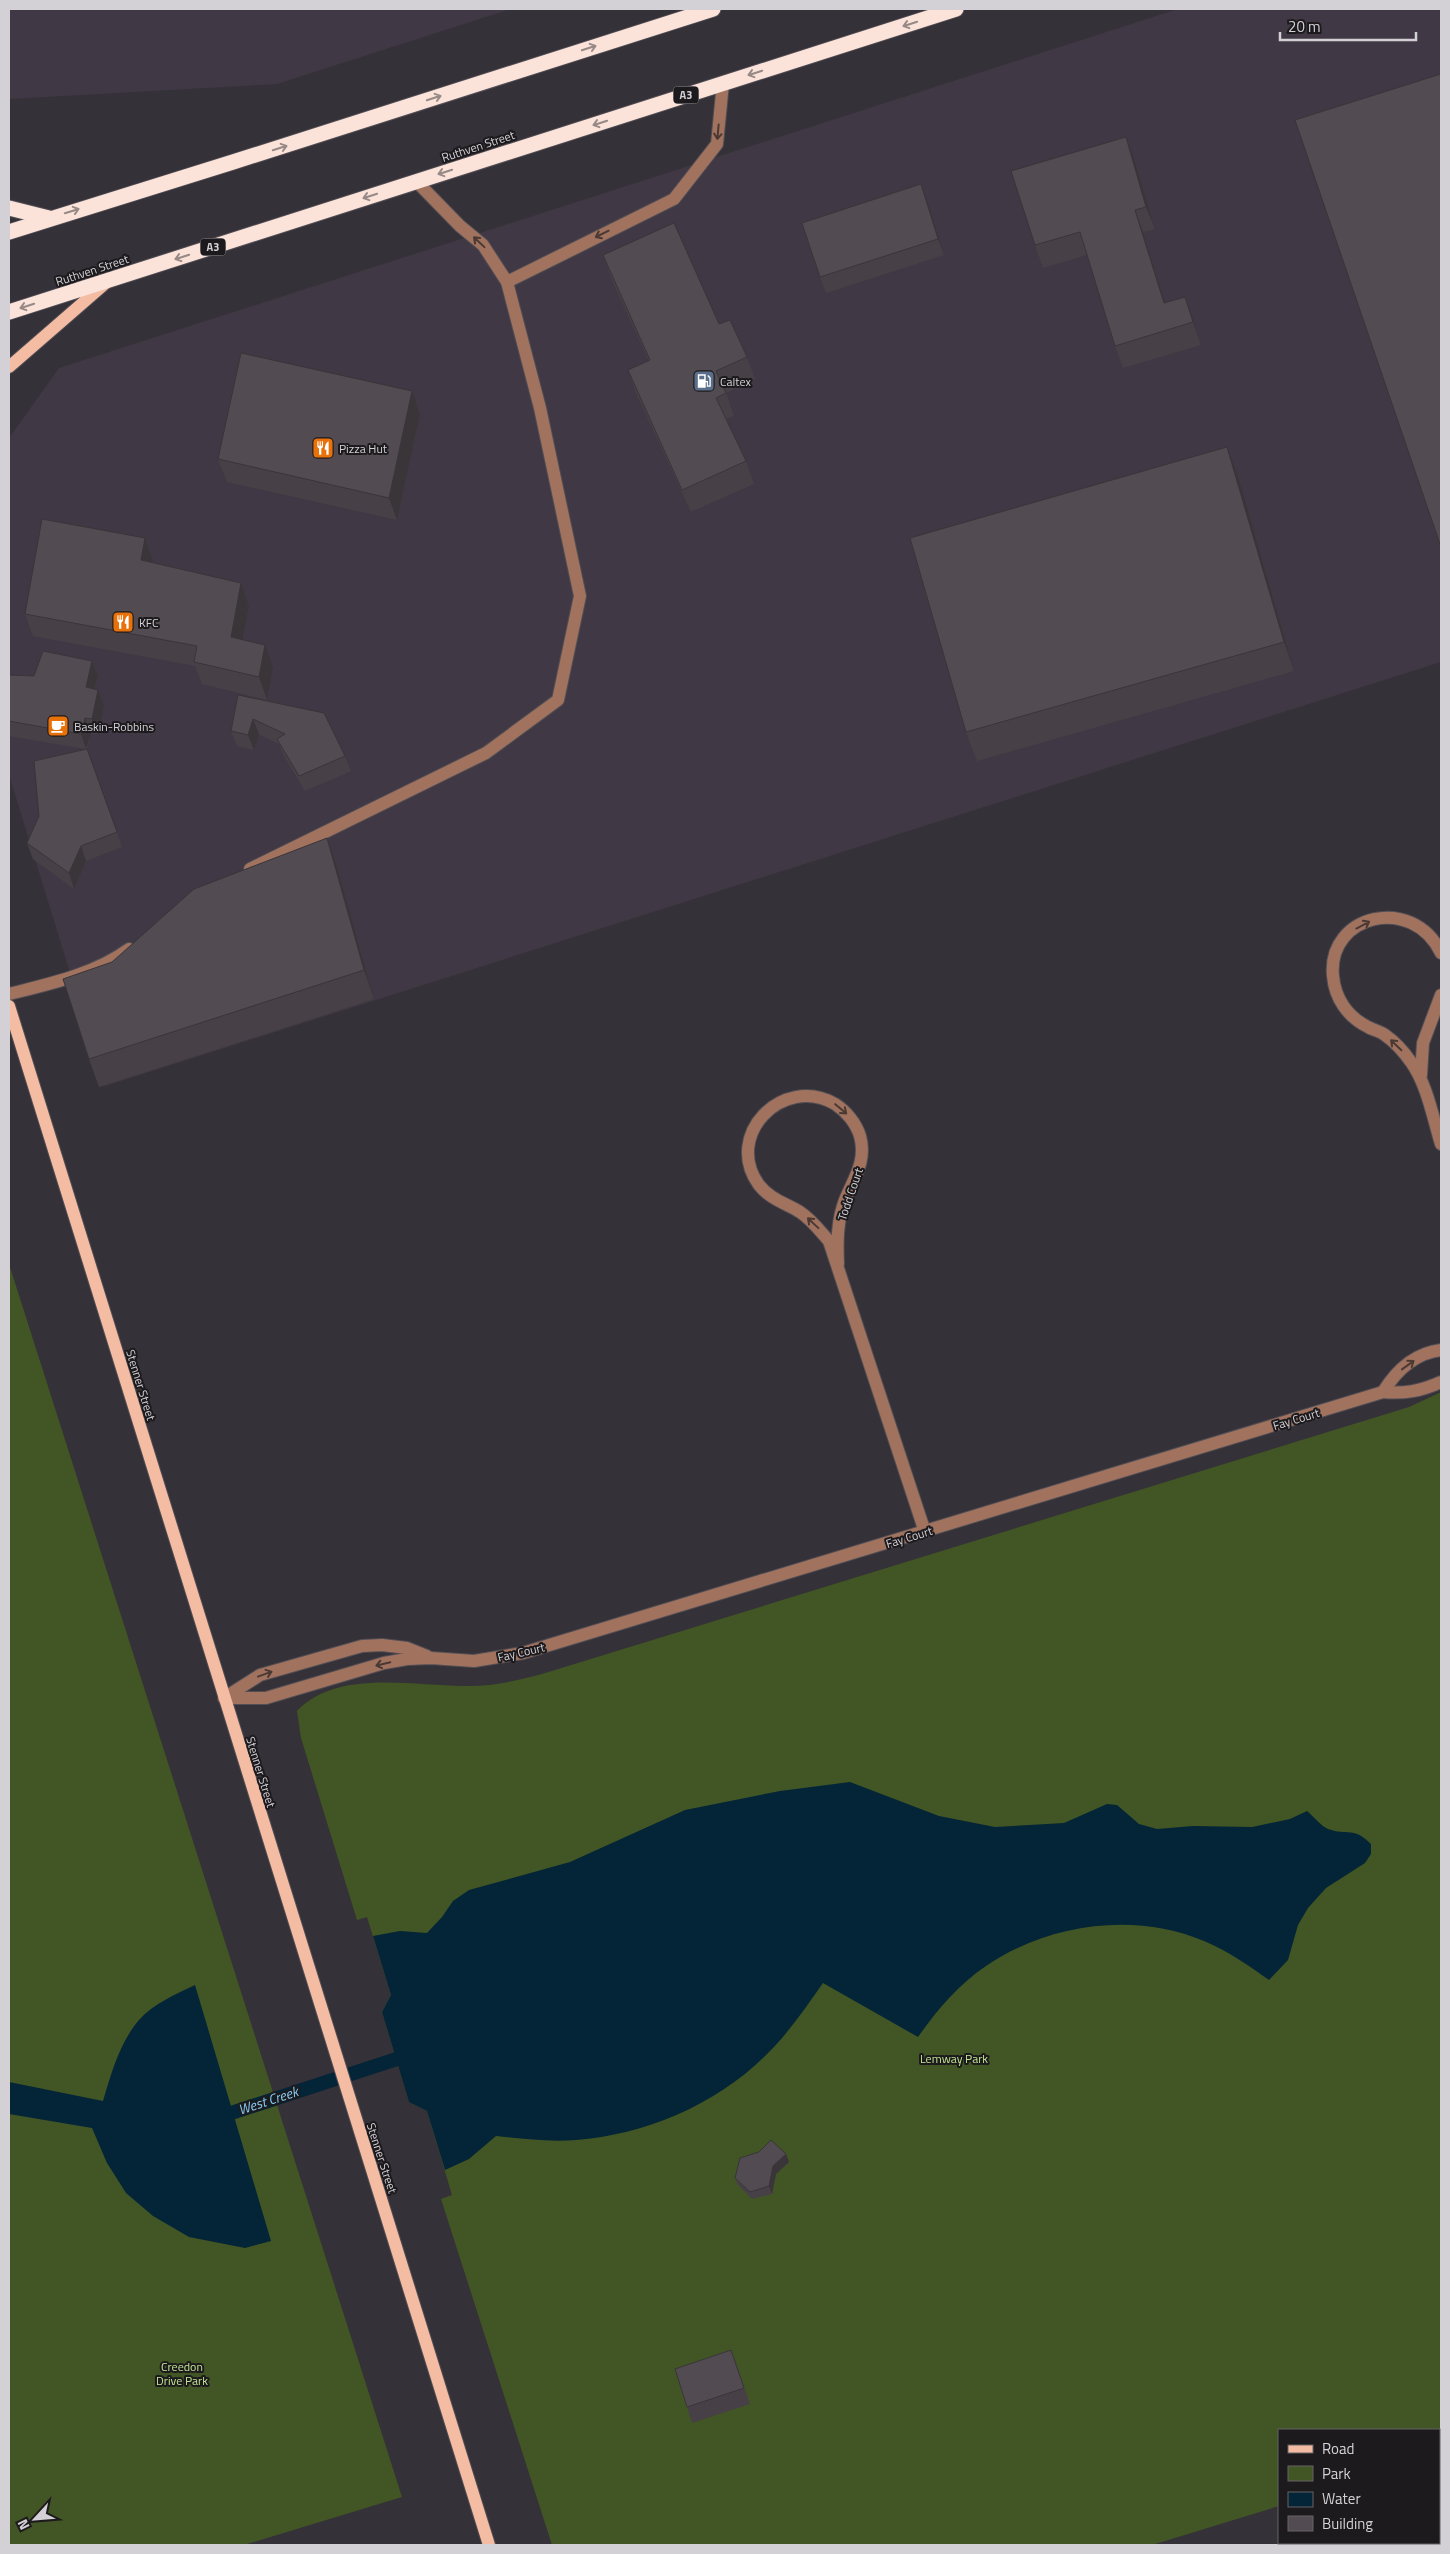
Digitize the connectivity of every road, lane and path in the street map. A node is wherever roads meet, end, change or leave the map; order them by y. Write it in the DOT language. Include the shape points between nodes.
graph roads {
  1 [pos="713,9"];
  2 [pos="956,9"];
  3 [pos="723,83"];
  4 [pos="417,182"];
  5 [pos="9,208"];
  6 [pos="50,218"];
  7 [pos="9,232"];
  8 [pos="110,280"];
  9 [pos="506,282"];
  10 [pos="9,312"];
  11 [pos="9,367"];
  12 [pos="239,875"];
  13 [pos="142,940"];
  14 [pos="1441,953"];
  15 [pos="9,994"];
  16 [pos="1441,994"];
  17 [pos="9,1006"];
  18 [pos="1422,1085"];
  19 [pos="1441,1144"];
  20 [pos="838,1264"];
  21 [pos="1441,1350"];
  22 [pos="1441,1382"];
  23 [pos="1383,1392"];
  24 [pos="925,1532"];
  25 [pos="431,1658"];
  26 [pos="224,1698"];
  27 [pos="489,2545"];
  6 -- 1 [label="highway, one-way" via="243,160"];
  2 -- 3 [label="highway, Ruthven Street / A3, one-way"];
  3 -- 4 [label="highway, Ruthven Street / A3, one-way"];
  3 -- 9 [label="street, one-way" via="717,144 674,199"];
  4 -- 8 [label="highway, Ruthven Street / A3, one-way"];
  9 -- 4 [label="street, one-way" via="483,245"];
  5 -- 6 [label="highway"];
  6 -- 7 [label="highway"];
  8 -- 10 [label="highway, Ruthven Street / A3, one-way"];
  8 -- 11 [label="main road"];
  9 -- 12 [label="street" via="540,408 580,596 558,700 486,752"];
  13 -- 15 [label="street" via="118,957 58,982"];
  18 -- 14 [label="street, one-way" via="1412,1063 1396,1044 1383,1033 1353,1018 1342,1006 1332,975 1334,959 1340,944 1364,923 1395,917 1411,921 1425,930"];
  16 -- 18 [label="street" via="1422,1042"];
  17 -- 26 [label="main road, Stenner Street"];
  18 -- 19 [label="street"];
  20 -- 20 [label="street, Todd Court, one-way" via="829,1241 813,1223 769,1196 751,1170 751,1137 757,1123 767,1110 796,1096 812,1095 842,1108 860,1135 860,1167 839,1221"];
  20 -- 24 [label="street, Todd Court"];
  23 -- 21 [label="street, one-way" via="1392,1377 1405,1366 1421,1356"];
  22 -- 23 [label="street, Fay Court" via="1405,1394"];
  23 -- 24 [label="street, Fay Court"];
  24 -- 25 [label="street, Fay Court" via="523,1654 474,1661"];
  25 -- 26 [label="street, Fay Court, one-way" via="384,1663 266,1698"];
  26 -- 25 [label="street, Fay Court, one-way" via="260,1675 362,1646 382,1644 407,1648"];
  26 -- 27 [label="main road, Stenner Street"];
}
